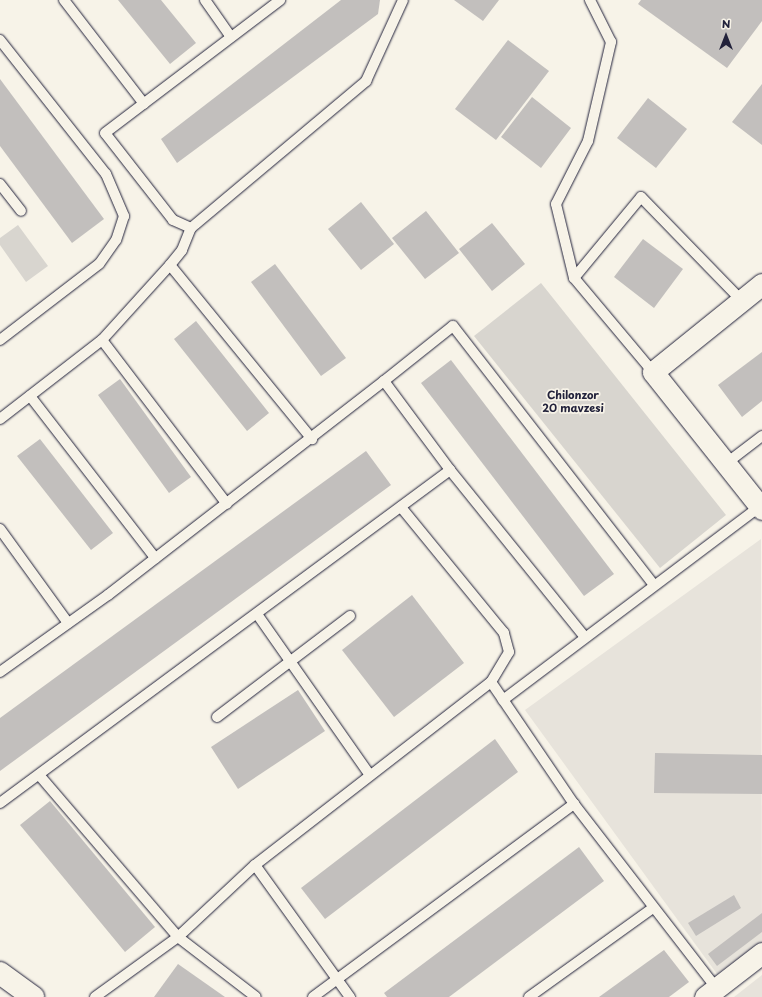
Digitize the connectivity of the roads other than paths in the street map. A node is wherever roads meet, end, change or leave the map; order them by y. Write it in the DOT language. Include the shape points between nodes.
graph roads {
  1 [pos="64,0"];
  2 [pos="205,0"];
  3 [pos="280,0"];
  4 [pos="403,0"];
  5 [pos="590,0"];
  6 [pos="231,37"];
  7 [pos="0,40"];
  8 [pos="144,104"];
  9 [pos="0,184"];
  10 [pos="22,211"];
  11 [pos="191,228"];
  12 [pos="170,265"];
  13 [pos="574,278"];
  14 [pos="762,284"];
  15 [pos="742,300"];
  16 [pos="0,340"];
  17 [pos="102,340"];
  18 [pos="653,372"];
  19 [pos="384,381"];
  20 [pos="30,396"];
  21 [pos="0,419"];
  22 [pos="762,436"];
  23 [pos="312,439"];
  24 [pos="728,462"];
  25 [pos="450,470"];
  26 [pos="227,504"];
  27 [pos="401,507"];
  28 [pos="761,507"];
  29 [pos="0,529"];
  30 [pos="155,558"];
  31 [pos="653,584"];
  32 [pos="257,614"];
  33 [pos="350,616"];
  34 [pos="68,623"];
  35 [pos="584,636"];
  36 [pos="289,662"];
  37 [pos="0,672"];
  38 [pos="491,682"];
  39 [pos="503,700"];
  40 [pos="217,717"];
  41 [pos="369,774"];
  42 [pos="40,776"];
  43 [pos="0,803"];
  44 [pos="574,804"];
  45 [pos="255,865"];
  46 [pos="653,908"];
  47 [pos="178,937"];
  48 [pos="762,953"];
  49 [pos="0,973"];
  50 [pos="337,979"];
  51 [pos="711,993"];
  52 [pos="33,997"];
  53 [pos="95,997"];
  54 [pos="256,997"];
  55 [pos="313,997"];
  56 [pos="350,997"];
  57 [pos="528,997"];
  1 -- 8 [label="lane"];
  2 -- 6 [label="lane"];
  3 -- 6 [label="lane"];
  4 -- 11 [label="lane" via="366,81"];
  5 -- 13 [label="lane" via="611,42 588,141 556,204"];
  6 -- 8 [label="lane"];
  7 -- 16 [label="lane" via="106,174 124,216 116,240 99,264"];
  8 -- 11 [label="lane" via="105,133 173,220"];
  9 -- 10 [label="lane"];
  11 -- 12 [label="lane" via="182,250"];
  12 -- 17 [label="lane"];
  12 -- 23 [label="lane"];
  13 -- 15 [label="lane" via="641,197"];
  13 -- 18 [label="lane"];
  14 -- 15 [label="street"];
  15 -- 18 [label="street"];
  17 -- 20 [label="lane"];
  17 -- 26 [label="lane"];
  18 -- 24 [label="street"];
  19 -- 23 [label="lane"];
  19 -- 25 [label="lane"];
  19 -- 31 [label="lane" via="453,326"];
  20 -- 21 [label="lane"];
  20 -- 30 [label="lane"];
  22 -- 24 [label="lane"];
  23 -- 26 [label="lane"];
  24 -- 28 [label="street"];
  25 -- 27 [label="lane"];
  25 -- 35 [label="lane"];
  26 -- 30 [label="lane"];
  27 -- 32 [label="lane"];
  27 -- 38 [label="lane" via="504,633 509,652"];
  28 -- 31 [label="lane"];
  29 -- 34 [label="lane"];
  30 -- 34 [label="lane"];
  31 -- 35 [label="lane"];
  32 -- 36 [label="lane"];
  32 -- 42 [label="lane"];
  33 -- 36 [label="lane"];
  34 -- 37 [label="lane"];
  35 -- 39 [label="lane"];
  36 -- 40 [label="lane"];
  36 -- 41 [label="lane"];
  38 -- 39 [label="lane"];
  38 -- 41 [label="lane"];
  39 -- 44 [label="lane"];
  41 -- 45 [label="lane"];
  42 -- 43 [label="lane"];
  42 -- 47 [label="lane"];
  44 -- 46 [label="lane"];
  44 -- 50 [label="lane"];
  45 -- 47 [label="lane"];
  45 -- 50 [label="lane"];
  46 -- 51 [label="lane"];
  46 -- 57 [label="lane"];
  47 -- 53 [label="lane"];
  47 -- 54 [label="lane"];
  48 -- 51 [label="street"];
  49 -- 52 [label="main road"];
  50 -- 55 [label="lane"];
  50 -- 56 [label="lane"];
}
